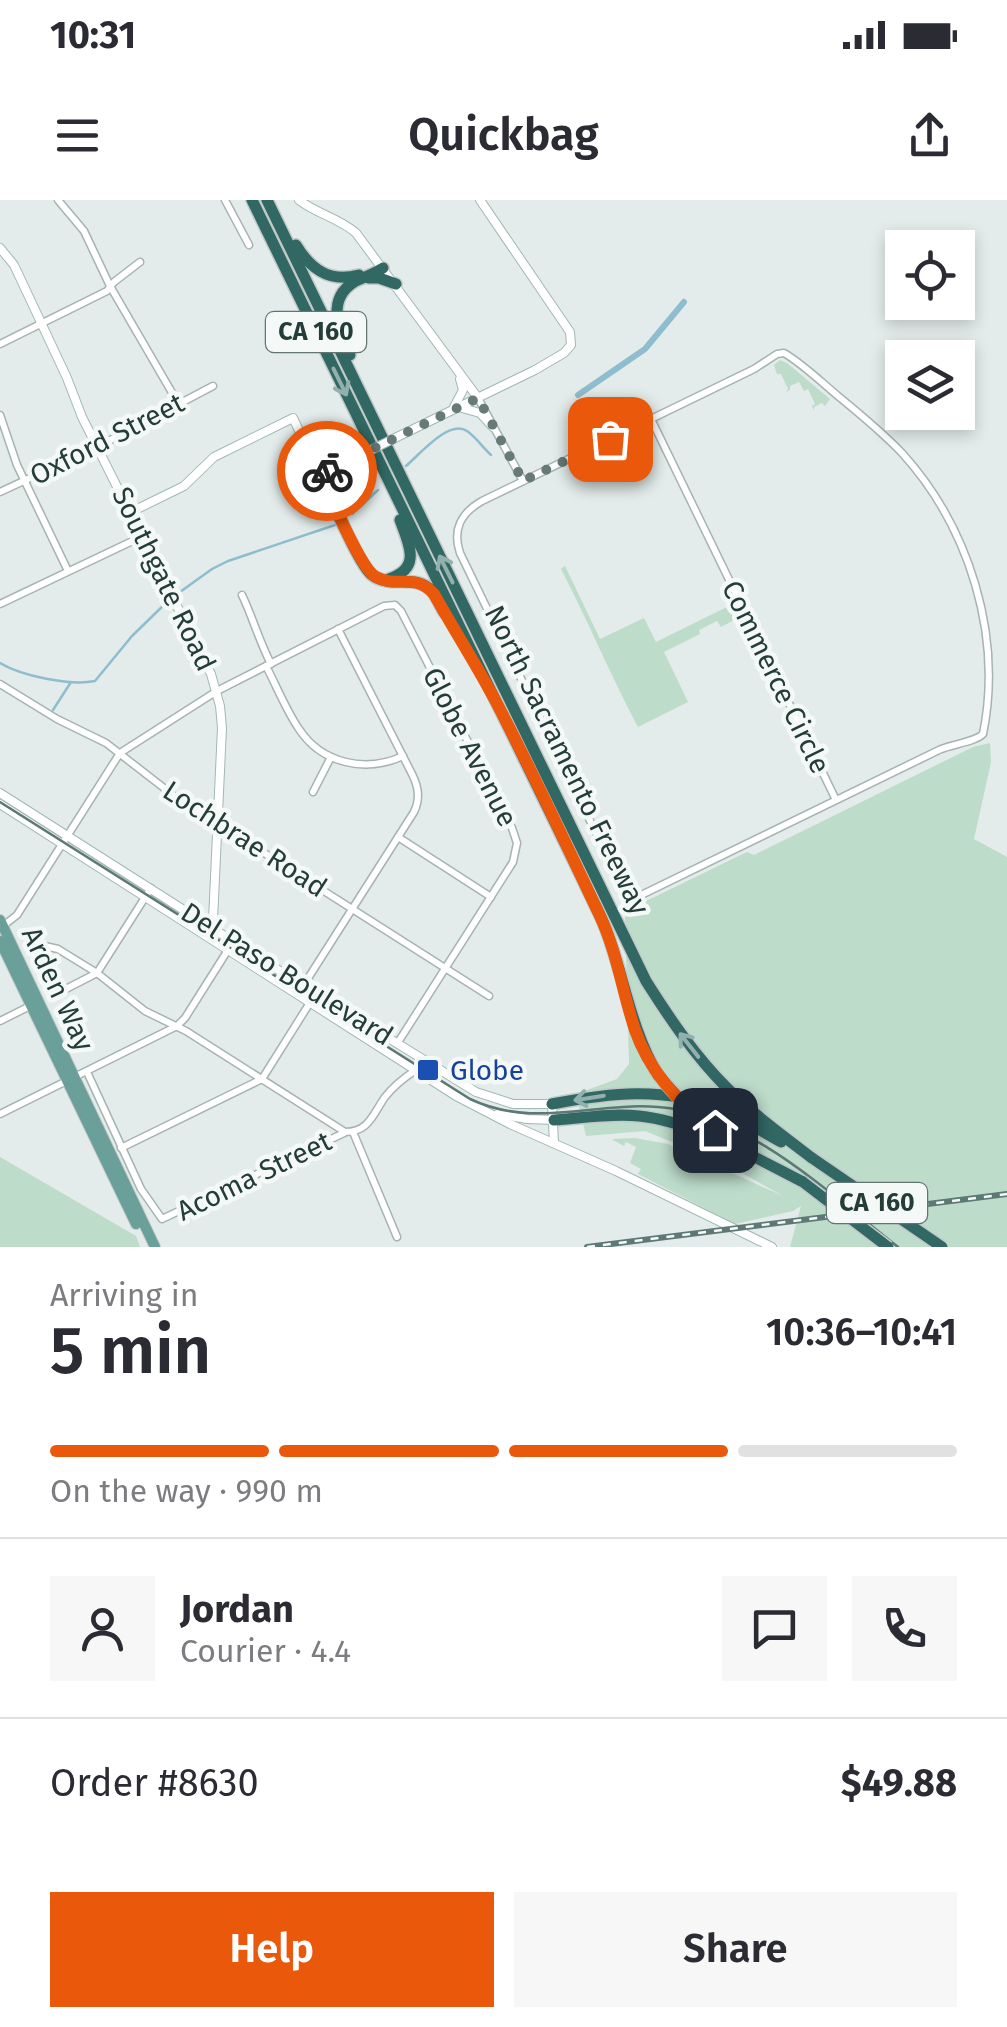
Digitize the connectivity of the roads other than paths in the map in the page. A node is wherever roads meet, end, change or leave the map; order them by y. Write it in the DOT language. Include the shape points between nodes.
graph roads {
  1 [pos="58,200"];
  2 [pos="224,200"];
  3 [pos="252,200"];
  4 [pos="268,200"];
  5 [pos="299,200"];
  6 [pos="480,200"];
  7 [pos="249,245"];
  8 [pos="0,248"];
  9 [pos="140,262"];
  10 [pos="381,265"];
  11 [pos="365,278"];
  12 [pos="396,284"];
  13 [pos="110,286"];
  14 [pos="42,323"];
  15 [pos="0,344"];
  16 [pos="455,366"];
  17 [pos="213,386"];
  18 [pos="478,398"];
  19 [pos="178,403"];
  20 [pos="458,408"];
  21 [pos="444,414"];
  22 [pos="0,415"];
  23 [pos="651,419"];
  24 [pos="493,427"];
  25 [pos="378,429"];
  26 [pos="98,446"];
  27 [pos="307,446"];
  28 [pos="340,464"];
  29 [pos="380,465"];
  30 [pos="320,474"];
  31 [pos="523,481"];
  32 [pos="25,482"];
  33 [pos="0,492"];
  34 [pos="334,502"];
  35 [pos="131,512"];
  36 [pos="143,536"];
  37 [pos="68,572"];
  38 [pos="382,580"];
  39 [pos="242,595"];
  40 [pos="0,604"];
  41 [pos="338,629"];
  42 [pos="268,665"];
  43 [pos="0,684"];
  44 [pos="217,692"];
  45 [pos="496,702"];
  46 [pos="120,753"];
  47 [pos="403,756"];
  48 [pos="331,757"];
  49 [pos="0,792"];
  50 [pos="313,792"];
  51 [pos="836,800"];
  52 [pos="0,804"];
  53 [pos="217,823"];
  54 [pos="398,837"];
  55 [pos="66,840"];
  56 [pos="148,893"];
  57 [pos="491,897"];
  58 [pos="353,909"];
  59 [pos="2,923"];
  60 [pos="208,931"];
  61 [pos="0,941"];
  62 [pos="36,944"];
  63 [pos="231,946"];
  64 [pos="446,968"];
  65 [pos="96,974"];
  66 [pos="62,990"];
  67 [pos="301,990"];
  68 [pos="316,993"];
  69 [pos="489,996"];
  70 [pos="310,1002"];
  71 [pos="31,1006"];
  72 [pos="149,1013"];
  73 [pos="0,1020"];
  74 [pos="177,1026"];
  75 [pos="162,1035"];
  76 [pos="397,1044"];
  77 [pos="416,1070"];
  78 [pos="87,1072"];
  79 [pos="262,1079"];
  80 [pos="71,1080"];
  81 [pos="552,1104"];
  82 [pos="484,1110"];
  83 [pos="0,1114"];
  84 [pos="554,1120"];
  85 [pos="349,1132"];
  86 [pos="554,1143"];
  87 [pos="121,1148"];
  88 [pos="812,1158"];
  89 [pos="803,1182"];
  90 [pos="128,1199"];
  91 [pos="162,1219"];
  92 [pos="397,1237"];
  93 [pos="148,1247"];
  94 [pos="155,1247"];
  95 [pos="772,1247"];
  96 [pos="888,1247"];
  97 [pos="942,1247"];
  1 -- 13 [label="street" via="82,226"];
  2 -- 7 [label="street"];
  3 -- 29 [label="highway, North Sacramento Freeway / CA 160, one-way"];
  4 -- 10 [label="highway" via="320,272 349,278"];
  4 -- 25 [label="highway, North Sacramento Freeway / CA 160"];
  5 -- 10 [label="street" via="347,225"];
  6 -- 18 [label="street" via="572,339 564,353"];
  8 -- 14 [label="street, Southgate Road"];
  9 -- 13 [label="street"];
  10 -- 11 [label="highway"];
  10 -- 12 [label="street"];
  11 -- 12 [label="highway"];
  11 -- 25 [label="highway" via="342,294 336,320"];
  12 -- 16 [label="street"];
  13 -- 14 [label="street"];
  13 -- 19 [label="street"];
  14 -- 15 [label="street"];
  14 -- 26 [label="street, Southgate Road"];
  16 -- 18 [label="street"];
  16 -- 21 [label="street" via="464,390"];
  17 -- 19 [label="street, Oxford Street"];
  18 -- 20 [label="street"];
  18 -- 24 [label="street"];
  19 -- 26 [label="street, Oxford Street"];
  20 -- 21 [label="street"];
  20 -- 24 [label="street" via="476,410"];
  21 -- 28 [label="street, bridge"];
  22 -- 32 [label="street"];
  23 -- 31 [label="street, Commerce Circle"];
  23 -- 51 [label="street, Commerce Circle"];
  23 -- 51 [label="street" via="784,353 888,438 950,522 983,622 984,734"];
  24 -- 31 [label="street"];
  88 -- 25 [label="highway, North Sacramento Freeway / CA 160, one-way" via="728,1089 646,981"];
  26 -- 32 [label="street, Oxford Street"];
  26 -- 35 [label="street, Southgate Road"];
  27 -- 28 [label="street" via="321,460"];
  27 -- 30 [label="street"];
  27 -- 35 [label="street" via="293,418 214,457 184,486"];
  28 -- 30 [label="street"];
  28 -- 34 [label="street" via="331,481"];
  29 -- 38 [label="highway" via="411,556 402,573"];
  29 -- 45 [label="highway, North Sacramento Freeway / CA 160"];
  30 -- 34 [label="highway"];
  31 -- 51 [label="street, Commerce Circle" via="467,511 458,524 457,547 628,901"];
  32 -- 33 [label="street, Oxford Street"];
  32 -- 37 [label="street"];
  34 -- 38 [label="highway" via="365,566"];
  35 -- 36 [label="street, Southgate Road"];
  36 -- 37 [label="street"];
  36 -- 44 [label="street, Southgate Road"];
  37 -- 40 [label="street"];
  38 -- 45 [label="highway" via="420,582 432,591"];
  39 -- 42 [label="street"];
  41 -- 42 [label="street"];
  41 -- 47 [label="street"];
  41 -- 57 [label="street, Globe Avenue" via="384,606 401,611 517,839 515,858"];
  42 -- 44 [label="street"];
  42 -- 48 [label="street" via="300,730"];
  43 -- 46 [label="street, Lochbrae Road"];
  44 -- 46 [label="street"];
  44 -- 53 [label="street, Southgate Road"];
  45 -- 89 [label="highway, North Sacramento Freeway / CA 160, bridge" via="609,937 635,1028 658,1075 715,1130"];
  46 -- 53 [label="street, Lochbrae Road"];
  46 -- 55 [label="street"];
  47 -- 48 [label="street" via="368,765"];
  47 -- 54 [label="street" via="418,797"];
  48 -- 50 [label="street"];
  49 -- 55 [label="street, Del Paso Boulevard"];
  52 -- 55 [label="street, Del Paso Boulevard"];
  53 -- 58 [label="street, Lochbrae Road"];
  53 -- 60 [label="street, Southgate Road"];
  54 -- 57 [label="street"];
  54 -- 58 [label="street"];
  55 -- 56 [label="street, Del Paso Boulevard"];
  55 -- 59 [label="street" via="17,915"];
  56 -- 60 [label="street, Del Paso Boulevard"];
  56 -- 65 [label="street"];
  57 -- 64 [label="street, Globe Avenue"];
  58 -- 64 [label="street, Lochbrae Road"];
  58 -- 67 [label="street"];
  59 -- 80 [label="main road, Arden Way"];
  60 -- 63 [label="street, Del Paso Boulevard"];
  61 -- 71 [label="main road, Arden Way"];
  62 -- 65 [label="street" via="58,949"];
  63 -- 67 [label="street, Del Paso Boulevard"];
  63 -- 74 [label="street"];
  64 -- 69 [label="street, Lochbrae Road"];
  64 -- 76 [label="street, Globe Avenue"];
  65 -- 66 [label="street"];
  65 -- 72 [label="street"];
  67 -- 68 [label="street, Del Paso Boulevard"];
  67 -- 70 [label="street, Del Paso Boulevard"];
  68 -- 70 [label="street"];
  68 -- 76 [label="street, Del Paso Boulevard"];
  70 -- 77 [label="street, Del Paso Boulevard"];
  70 -- 79 [label="street"];
  71 -- 73 [label="street"];
  71 -- 80 [label="main road, Arden Way"];
  72 -- 74 [label="street"];
  72 -- 75 [label="street"];
  74 -- 75 [label="street"];
  74 -- 79 [label="street"];
  75 -- 78 [label="street"];
  76 -- 81 [label="street, Del Paso Boulevard" via="487,1097"];
  77 -- 82 [label="street, Del Paso Boulevard"];
  77 -- 85 [label="street, Acoma Street" via="386,1095 365,1127"];
  78 -- 80 [label="street"];
  78 -- 87 [label="street, Arden Way"];
  79 -- 85 [label="street"];
  79 -- 87 [label="street"];
  80 -- 83 [label="street"];
  80 -- 90 [label="main road"];
  81 -- 84 [label="street"];
  88 -- 81 [label="highway, one-way" via="719,1109 674,1096 620,1093"];
  82 -- 84 [label="street"];
  82 -- 86 [label="street, Del Paso Boulevard"];
  84 -- 86 [label="street"];
  84 -- 89 [label="highway" via="657,1119"];
  85 -- 91 [label="street, Acoma Street"];
  85 -- 92 [label="street"];
  86 -- 95 [label="street, Del Paso Boulevard"];
  87 -- 91 [label="street, Arden Way"];
  88 -- 97 [label="highway, North Sacramento Freeway / CA 160, bridge"];
  89 -- 96 [label="highway, North Sacramento Freeway / CA 160, bridge"];
  90 -- 93 [label="main road"];
  90 -- 94 [label="main road"];
}
